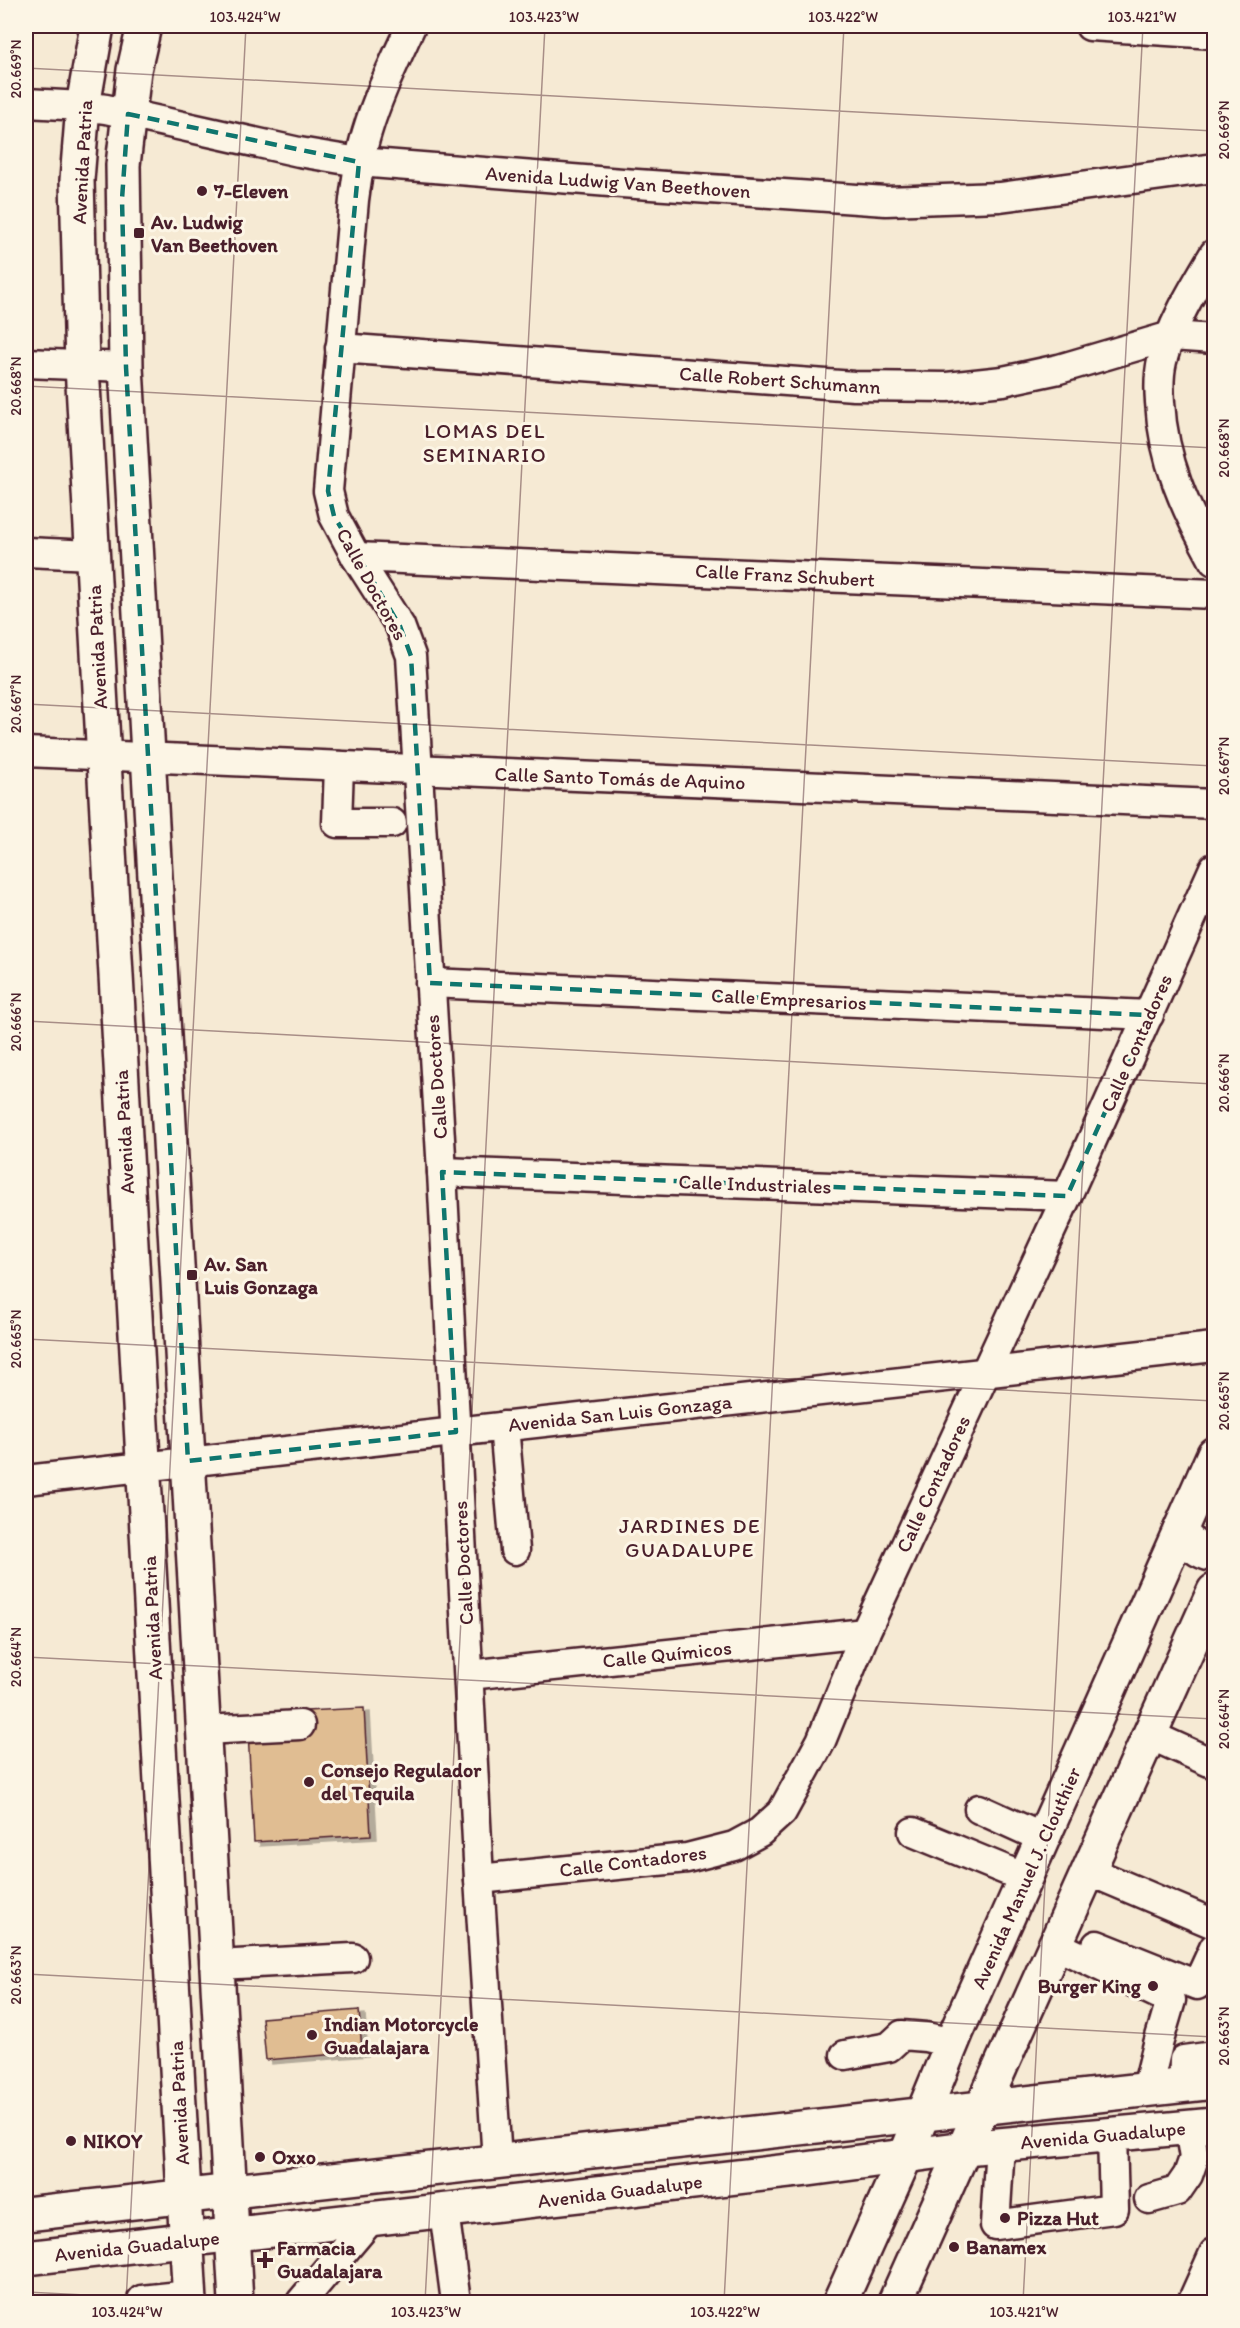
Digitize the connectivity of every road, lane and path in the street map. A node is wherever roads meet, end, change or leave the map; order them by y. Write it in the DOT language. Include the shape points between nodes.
graph roads {
  1 [pos="97,26"];
  2 [pos="144,26"];
  3 [pos="411,26"];
  4 [pos="1090,26"];
  5 [pos="1215,34"];
  6 [pos="26,103"];
  7 [pos="83,106"];
  8 [pos="128,114"];
  9 [pos="359,162"];
  10 [pos="1215,168"];
  11 [pos="1215,254"];
  12 [pos="1171,336"];
  13 [pos="1215,339"];
  14 [pos="340,348"];
  15 [pos="26,363"];
  16 [pos="82,366"];
  17 [pos="126,367"];
  18 [pos="26,552"];
  19 [pos="92,555"];
  20 [pos="356,557"];
  21 [pos="1215,561"];
  22 [pos="1215,594"];
  23 [pos="26,752"];
  24 [pos="103,756"];
  25 [pos="149,758"];
  26 [pos="339,766"];
  27 [pos="417,770"];
  28 [pos="1215,804"];
  29 [pos="392,823"];
  30 [pos="1215,868"];
  31 [pos="429,983"];
  32 [pos="1149,1015"];
  33 [pos="442,1172"];
  34 [pos="1068,1196"];
  35 [pos="1215,1347"];
  36 [pos="984,1373"];
  37 [pos="504,1426"];
  38 [pos="456,1432"];
  39 [pos="1215,1454"];
  40 [pos="188,1461"];
  41 [pos="143,1466"];
  42 [pos="26,1480"];
  43 [pos="1180,1531"];
  44 [pos="515,1550"];
  45 [pos="1215,1555"];
  46 [pos="1215,1591"];
  47 [pos="865,1633"];
  48 [pos="469,1675"];
  49 [pos="300,1725"];
  50 [pos="204,1730"];
  51 [pos="1150,1735"];
  52 [pos="1215,1764"];
  53 [pos="979,1809"];
  54 [pos="913,1832"];
  55 [pos="1043,1838"];
  56 [pos="1089,1871"];
  57 [pos="1025,1878"];
  58 [pos="479,1879"];
  59 [pos="1215,1924"];
  60 [pos="1059,1938"];
  61 [pos="1215,1948"];
  62 [pos="353,1958"];
  63 [pos="217,1965"];
  64 [pos="952,2043"];
  65 [pos="845,2055"];
  66 [pos="1215,2056"];
  67 [pos="1199,2084"];
  68 [pos="1148,2090"];
  69 [pos="983,2107"];
  70 [pos="923,2114"];
  71 [pos="1202,2126"];
  72 [pos="1112,2134"];
  73 [pos="1000,2145"];
  74 [pos="965,2148"];
  75 [pos="906,2155"];
  76 [pos="497,2161"];
  77 [pos="230,2191"];
  78 [pos="184,2196"];
  79 [pos="1149,2199"];
  80 [pos="444,2211"];
  81 [pos="26,2214"];
  82 [pos="371,2219"];
  83 [pos="233,2235"];
  84 [pos="186,2240"];
  85 [pos="1215,2253"];
  86 [pos="26,2258"];
  87 [pos="189,2299"];
  88 [pos="142,2302"];
  89 [pos="236,2302"];
  90 [pos="301,2302"];
  91 [pos="456,2302"];
  92 [pos="840,2302"];
  93 [pos="895,2302"];
  94 [pos="1192,2302"];
  1 -- 7 [label="main road, Avenida Patria"];
  2 -- 8 [label="main road, Avenida Patria"];
  3 -- 9 [label="street, Calle Doctores" via="381,90"];
  4 -- 5 [label="street"];
  6 -- 7 [label="street, Avenida Ludwig Van Beethoven"];
  7 -- 8 [label="street, Avenida Ludwig Van Beethoven"];
  7 -- 16 [label="main road, Avenida Patria" via="77,180"];
  8 -- 9 [label="street, Avenida Ludwig Van Beethoven"];
  8 -- 17 [label="main road, Avenida Patria" via="122,198"];
  9 -- 10 [label="street, Avenida Ludwig Van Beethoven" via="886,201 1000,197"];
  9 -- 14 [label="street, Calle Doctores"];
  11 -- 12 [label="street"];
  12 -- 13 [label="street, Calle Robert Schumann"];
  12 -- 14 [label="street, Calle Robert Schumann" via="1059,369 947,387 854,386"];
  12 -- 21 [label="street" via="1162,363 1161,429 1176,485"];
  14 -- 20 [label="street, Calle Doctores" via="328,491 334,516"];
  15 -- 16 [label="street"];
  16 -- 17 [label="street"];
  16 -- 19 [label="main road, Avenida Patria"];
  17 -- 25 [label="main road, Avenida Patria"];
  18 -- 19 [label="street"];
  19 -- 24 [label="main road, Avenida Patria"];
  20 -- 22 [label="street, Calle Franz Schubert"];
  20 -- 27 [label="street, Calle Doctores" via="400,626 411,656"];
  23 -- 24 [label="street, Calle Santo Tomás de Aquino"];
  24 -- 25 [label="street, Calle Santo Tomás de Aquino"];
  24 -- 41 [label="main road, Avenida Patria"];
  25 -- 26 [label="street, Calle Santo Tomás de Aquino"];
  25 -- 40 [label="main road, Avenida Patria"];
  26 -- 27 [label="street, Calle Santo Tomás de Aquino"];
  26 -- 29 [label="street" via="337,823"];
  27 -- 28 [label="street, Calle Santo Tomás de Aquino"];
  27 -- 31 [label="street, Calle Doctores"];
  30 -- 32 [label="street, Calle Contadores"];
  31 -- 32 [label="street, Calle Empresarios"];
  31 -- 33 [label="street, Calle Doctores"];
  32 -- 34 [label="street, Calle Contadores"];
  33 -- 34 [label="street, Calle Industriales"];
  33 -- 38 [label="street, Calle Doctores"];
  34 -- 36 [label="street, Calle Contadores"];
  35 -- 36 [label="street, Avenida San Luis Gonzaga"];
  36 -- 37 [label="street, Avenida San Luis Gonzaga"];
  36 -- 47 [label="street, Calle Contadores"];
  37 -- 38 [label="street, Avenida San Luis Gonzaga"];
  37 -- 44 [label="street"];
  38 -- 40 [label="street, Avenida San Luis Gonzaga"];
  38 -- 48 [label="street, Calle Doctores"];
  39 -- 43 [label="main road, Avenida Manuel J. Clouthier"];
  40 -- 41 [label="street, Avenida San Luis Gonzaga"];
  40 -- 50 [label="main road, Avenida Patria"];
  41 -- 42 [label="street, Avenida San Luis Gonzaga"];
  41 -- 78 [label="main road, Avenida Patria"];
  43 -- 45 [label="main road" via="1192,1546"];
  43 -- 55 [label="main road, Avenida Manuel J. Clouthier"];
  46 -- 51 [label="main road"];
  47 -- 48 [label="street, Calle Químicos"];
  47 -- 58 [label="street, Calle Contadores" via="821,1741 782,1812 760,1832 734,1846 687,1858"];
  48 -- 58 [label="street, Calle Doctores"];
  49 -- 50 [label="street"];
  50 -- 63 [label="main road, Avenida Patria"];
  51 -- 52 [label="street"];
  51 -- 56 [label="main road"];
  53 -- 55 [label="street"];
  54 -- 57 [label="street"];
  55 -- 57 [label="main road, Avenida Manuel J. Clouthier"];
  56 -- 59 [label="street"];
  56 -- 60 [label="main road"];
  57 -- 64 [label="main road, Avenida Manuel J. Clouthier"];
  58 -- 76 [label="street, Calle Doctores"];
  60 -- 61 [label="street" via="1197,1985"];
  60 -- 68 [label="street" via="1171,2000"];
  60 -- 69 [label="main road"];
  62 -- 63 [label="street"];
  63 -- 77 [label="main road, Avenida Patria"];
  64 -- 65 [label="street" via="902,2035 889,2047"];
  64 -- 70 [label="main road, Avenida Manuel J. Clouthier"];
  66 -- 67 [label="street" via="1184,2060"];
  67 -- 68 [label="main road, Avenida Guadalupe"];
  68 -- 69 [label="main road, Avenida Guadalupe"];
  69 -- 70 [label="main road, Avenida Guadalupe"];
  69 -- 74 [label="main road"];
  70 -- 75 [label="main road, Avenida Manuel J. Clouthier"];
  70 -- 76 [label="main road, Avenida Guadalupe"];
  71 -- 72 [label="main road, Avenida Guadalupe"];
  71 -- 79 [label="street" via="1188,2175 1177,2191"];
  72 -- 73 [label="main road, Avenida Guadalupe"];
  72 -- 73 [label="street" via="1114,2209 995,2225"];
  73 -- 74 [label="main road, Avenida Guadalupe"];
  74 -- 75 [label="main road, Avenida Guadalupe"];
  74 -- 93 [label="main road"];
  75 -- 80 [label="main road, Avenida Guadalupe"];
  75 -- 92 [label="main road, Avenida Manuel J. Clouthier"];
  76 -- 77 [label="main road, Avenida Guadalupe"];
  77 -- 78 [label="main road, Avenida Guadalupe"];
  77 -- 83 [label="main road, Avenida Patria"];
  78 -- 81 [label="main road, Avenida Guadalupe"];
  78 -- 84 [label="main road, Avenida Patria"];
  80 -- 82 [label="main road, Avenida Guadalupe"];
  80 -- 91 [label="street"];
  82 -- 83 [label="main road, Avenida Guadalupe"];
  82 -- 90 [label="street"];
  83 -- 84 [label="main road, Avenida Guadalupe"];
  83 -- 89 [label="main road, Avenida Patria"];
  84 -- 86 [label="main road, Avenida Guadalupe"];
  84 -- 87 [label="main road, Avenida Patria"];
  85 -- 94 [label="street"];
  87 -- 88 [label="street"];
}
